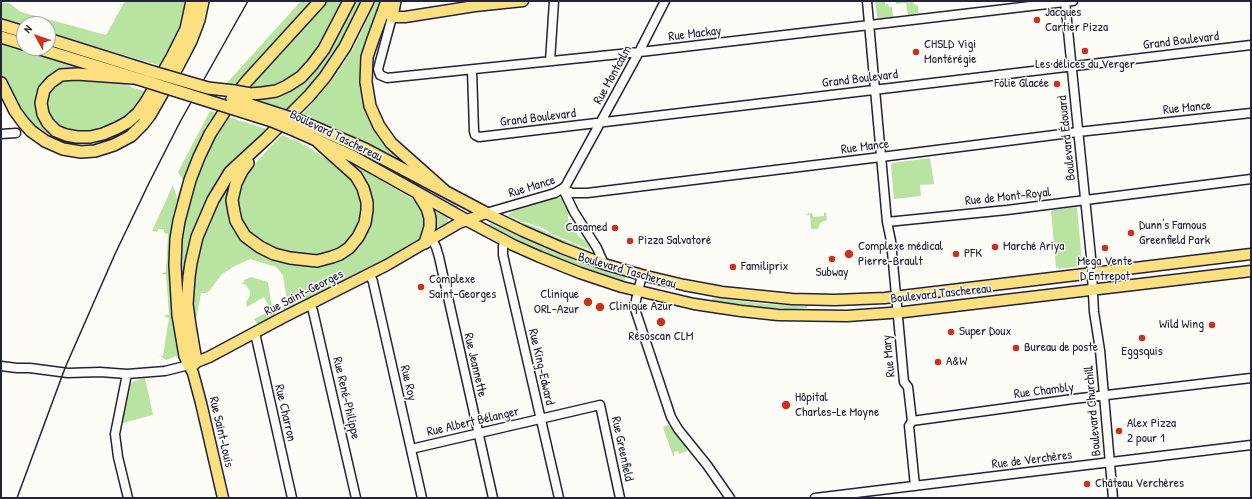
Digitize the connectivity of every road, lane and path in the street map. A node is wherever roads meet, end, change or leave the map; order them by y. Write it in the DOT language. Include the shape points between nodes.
graph roads {
  1 [pos="192,1"];
  2 [pos="203,1"];
  3 [pos="320,1"];
  4 [pos="349,1"];
  5 [pos="368,1"];
  6 [pos="387,1"];
  7 [pos="395,1"];
  8 [pos="523,1"];
  9 [pos="554,1"];
  10 [pos="665,1"];
  11 [pos="867,1"];
  12 [pos="1068,1"];
  13 [pos="392,17"];
  14 [pos="1,25"];
  15 [pos="870,25"];
  16 [pos="16,30"];
  17 [pos="1,37"];
  18 [pos="16,42"];
  19 [pos="56,42"];
  20 [pos="1251,45"];
  21 [pos="639,52"];
  22 [pos="56,54"];
  23 [pos="550,61"];
  24 [pos="1071,66"];
  25 [pos="472,70"];
  26 [pos="133,78"];
  27 [pos="1,83"];
  28 [pos="208,88"];
  29 [pos="875,90"];
  30 [pos="1251,113"];
  31 [pos="601,122"];
  32 [pos="1078,132"];
  33 [pos="16,133"];
  34 [pos="1,134"];
  35 [pos="267,138"];
  36 [pos="318,142"];
  37 [pos="881,157"];
  38 [pos="1251,179"];
  39 [pos="563,189"];
  40 [pos="445,190"];
  41 [pos="418,194"];
  42 [pos="1085,200"];
  43 [pos="486,213"];
  44 [pos="466,220"];
  45 [pos="887,222"];
  46 [pos="429,241"];
  47 [pos="505,241"];
  48 [pos="1251,254"];
  49 [pos="604,264"];
  50 [pos="1251,271"];
  51 [pos="1092,273"];
  52 [pos="370,274"];
  53 [pos="642,275"];
  54 [pos="1093,290"];
  55 [pos="638,291"];
  56 [pos="896,296"];
  57 [pos="310,304"];
  58 [pos="897,313"];
  59 [pos="255,333"];
  60 [pos="1,366"];
  61 [pos="192,367"];
  62 [pos="127,374"];
  63 [pos="1251,378"];
  64 [pos="1104,395"];
  65 [pos="600,405"];
  66 [pos="541,419"];
  67 [pos="912,420"];
  68 [pos="478,433"];
  69 [pos="1251,445"];
  70 [pos="411,449"];
  71 [pos="1110,462"];
  72 [pos="915,486"];
  73 [pos="128,498"];
  74 [pos="223,498"];
  75 [pos="292,498"];
  76 [pos="356,498"];
  77 [pos="422,498"];
  78 [pos="493,498"];
  79 [pos="559,498"];
  80 [pos="620,498"];
  81 [pos="730,498"];
  82 [pos="815,498"];
  83 [pos="1113,498"];
  1 -- 26 [label="highway" via="187,24 177,49 149,98 130,120 103,134 77,137 56,131 43,114 41,103 44,90 61,75"];
  2 -- 27 [label="highway" via="191,41 150,115 131,136 114,145 81,152 63,149 45,141 23,122"];
  3 -- 61 [label="highway" via="232,100 210,134 190,180 179,221 174,265 178,315 185,356"];
  4 -- 28 [label="highway, bridge" via="321,54 301,77 287,86 276,91 251,94"];
  5 -- 35 [label="highway" via="351,37 332,67 309,96"];
  6 -- 40 [label="highway" via="367,57 366,82 370,106 376,122 388,139"];
  7 -- 13 [label="highway"];
  8 -- 13 [label="main road" via="405,18"];
  9 -- 23 [label="street"];
  10 -- 21 [label="street, Rue Montcalm"];
  11 -- 15 [label="street, Rue Mary"];
  12 -- 15 [label="street, Rue Mackay"];
  12 -- 24 [label="street, Boulevard Édouard"];
  13 -- 25 [label="street, Rue Mackay" via="378,69 380,75 387,78"];
  14 -- 16 [label="highway"];
  15 -- 21 [label="street, Rue Mackay"];
  15 -- 29 [label="street, Rue Mary"];
  17 -- 18 [label="highway"];
  19 -- 28 [label="highway, Boulevard Taschereau, bridge"];
  20 -- 24 [label="street, Grand Boulevard"];
  21 -- 23 [label="street, Rue Mackay"];
  21 -- 31 [label="street, Rue Montcalm"];
  22 -- 26 [label="highway, Boulevard Taschereau"];
  23 -- 25 [label="street, Rue Mackay"];
  24 -- 29 [label="street, Grand Boulevard"];
  24 -- 32 [label="street, Boulevard Édouard"];
  25 -- 31 [label="street, Grand Boulevard" via="474,131 479,137"];
  26 -- 36 [label="highway, Boulevard Taschereau, bridge" via="275,122"];
  28 -- 40 [label="highway, Boulevard Taschereau, bridge" via="358,145"];
  29 -- 31 [label="street, Grand Boulevard"];
  29 -- 37 [label="street, Rue Mary"];
  30 -- 32 [label="street, Rue Mance"];
  31 -- 39 [label="street, Rue Montcalm"];
  32 -- 37 [label="street, Rue Mance"];
  32 -- 42 [label="street, Boulevard Édouard"];
  33 -- 34 [label="street"];
  35 -- 36 [label="highway" via="237,180 233,196 234,212 240,229 255,244 279,255 302,260 322,260 344,251 358,237 367,215 366,197 359,180"];
  35 -- 61 [label="highway" via="230,172 213,200 198,237 190,270 188,297 195,355"];
  36 -- 41 [label="highway, Boulevard Taschereau" via="352,156"];
  37 -- 39 [label="street, Rue Mance" via="583,193 572,194"];
  37 -- 45 [label="street, Rue Mary"];
  38 -- 42 [label="street, Rue de Mont-Royal"];
  39 -- 43 [label="street, Rue Mance"];
  39 -- 49 [label="street"];
  40 -- 43 [label="highway, Boulevard Taschereau"];
  41 -- 44 [label="highway, Boulevard Taschereau"];
  41 -- 46 [label="highway" via="430,218"];
  42 -- 45 [label="street, Rue de Mont-Royal"];
  42 -- 51 [label="street, Boulevard Édouard"];
  43 -- 44 [label="main road, Rue Saint-Georges"];
  43 -- 49 [label="main road, Boulevard Taschereau" via="544,241"];
  44 -- 46 [label="main road, Rue Saint-Georges"];
  44 -- 47 [label="main road, Boulevard Taschereau"];
  45 -- 56 [label="street, Rue Mary"];
  46 -- 52 [label="main road, Rue Saint-Georges"];
  46 -- 68 [label="street, Rue Jeannette" via="436,245"];
  47 -- 55 [label="main road, Boulevard Taschereau" via="574,271"];
  47 -- 66 [label="street, Rue King-Edward" via="503,254"];
  48 -- 51 [label="main road, Boulevard Taschereau"];
  49 -- 53 [label="main road, Boulevard Taschereau"];
  50 -- 54 [label="main road, Boulevard Taschereau"];
  51 -- 54 [label="street, Boulevard Churchill"];
  51 -- 56 [label="main road, Boulevard Taschereau"];
  52 -- 57 [label="main road, Rue Saint-Georges"];
  52 -- 70 [label="street, Rue Roy"];
  53 -- 55 [label="street"];
  53 -- 56 [label="main road, Boulevard Taschereau" via="707,289 767,297 830,300"];
  54 -- 58 [label="main road, Boulevard Taschereau"];
  54 -- 64 [label="street, Boulevard Churchill"];
  55 -- 58 [label="main road, Boulevard Taschereau" via="694,304 767,314 830,317"];
  55 -- 81 [label="street" via="636,313 674,424"];
  56 -- 58 [label="street, Rue Mary"];
  57 -- 59 [label="main road, Rue Saint-Georges"];
  57 -- 76 [label="street, Rue René-Philippe" via="314,311"];
  58 -- 67 [label="street, Rue Mary" via="904,382 908,387"];
  59 -- 61 [label="main road, Rue Saint-Georges"];
  59 -- 75 [label="street, Rue Charron"];
  60 -- 62 [label="street, Rue Saint-Georges" via="66,378"];
  61 -- 62 [label="street, Rue Saint-Georges"];
  61 -- 74 [label="main road, Rue Saint-Louis"];
  62 -- 73 [label="street" via="115,434"];
  63 -- 64 [label="street, Rue Chambly"];
  64 -- 67 [label="street, Rue Chambly"];
  64 -- 71 [label="street, Boulevard Churchill"];
  65 -- 66 [label="street, Rue Albert Bélanger"];
  65 -- 80 [label="street, Rue Greenfield"];
  66 -- 68 [label="street, Rue Albert Bélanger"];
  66 -- 79 [label="street, Rue King-Edward"];
  67 -- 72 [label="street, Rue Mary" via="909,426"];
  68 -- 70 [label="street, Rue Albert Bélanger"];
  68 -- 78 [label="street, Rue Jeannette"];
  69 -- 71 [label="street, Rue de Verchères"];
  70 -- 77 [label="street, Rue Roy"];
  71 -- 72 [label="street, Rue de Verchères"];
  71 -- 83 [label="street, Boulevard Churchill"];
  72 -- 82 [label="street, Rue de Verchères"];
}
